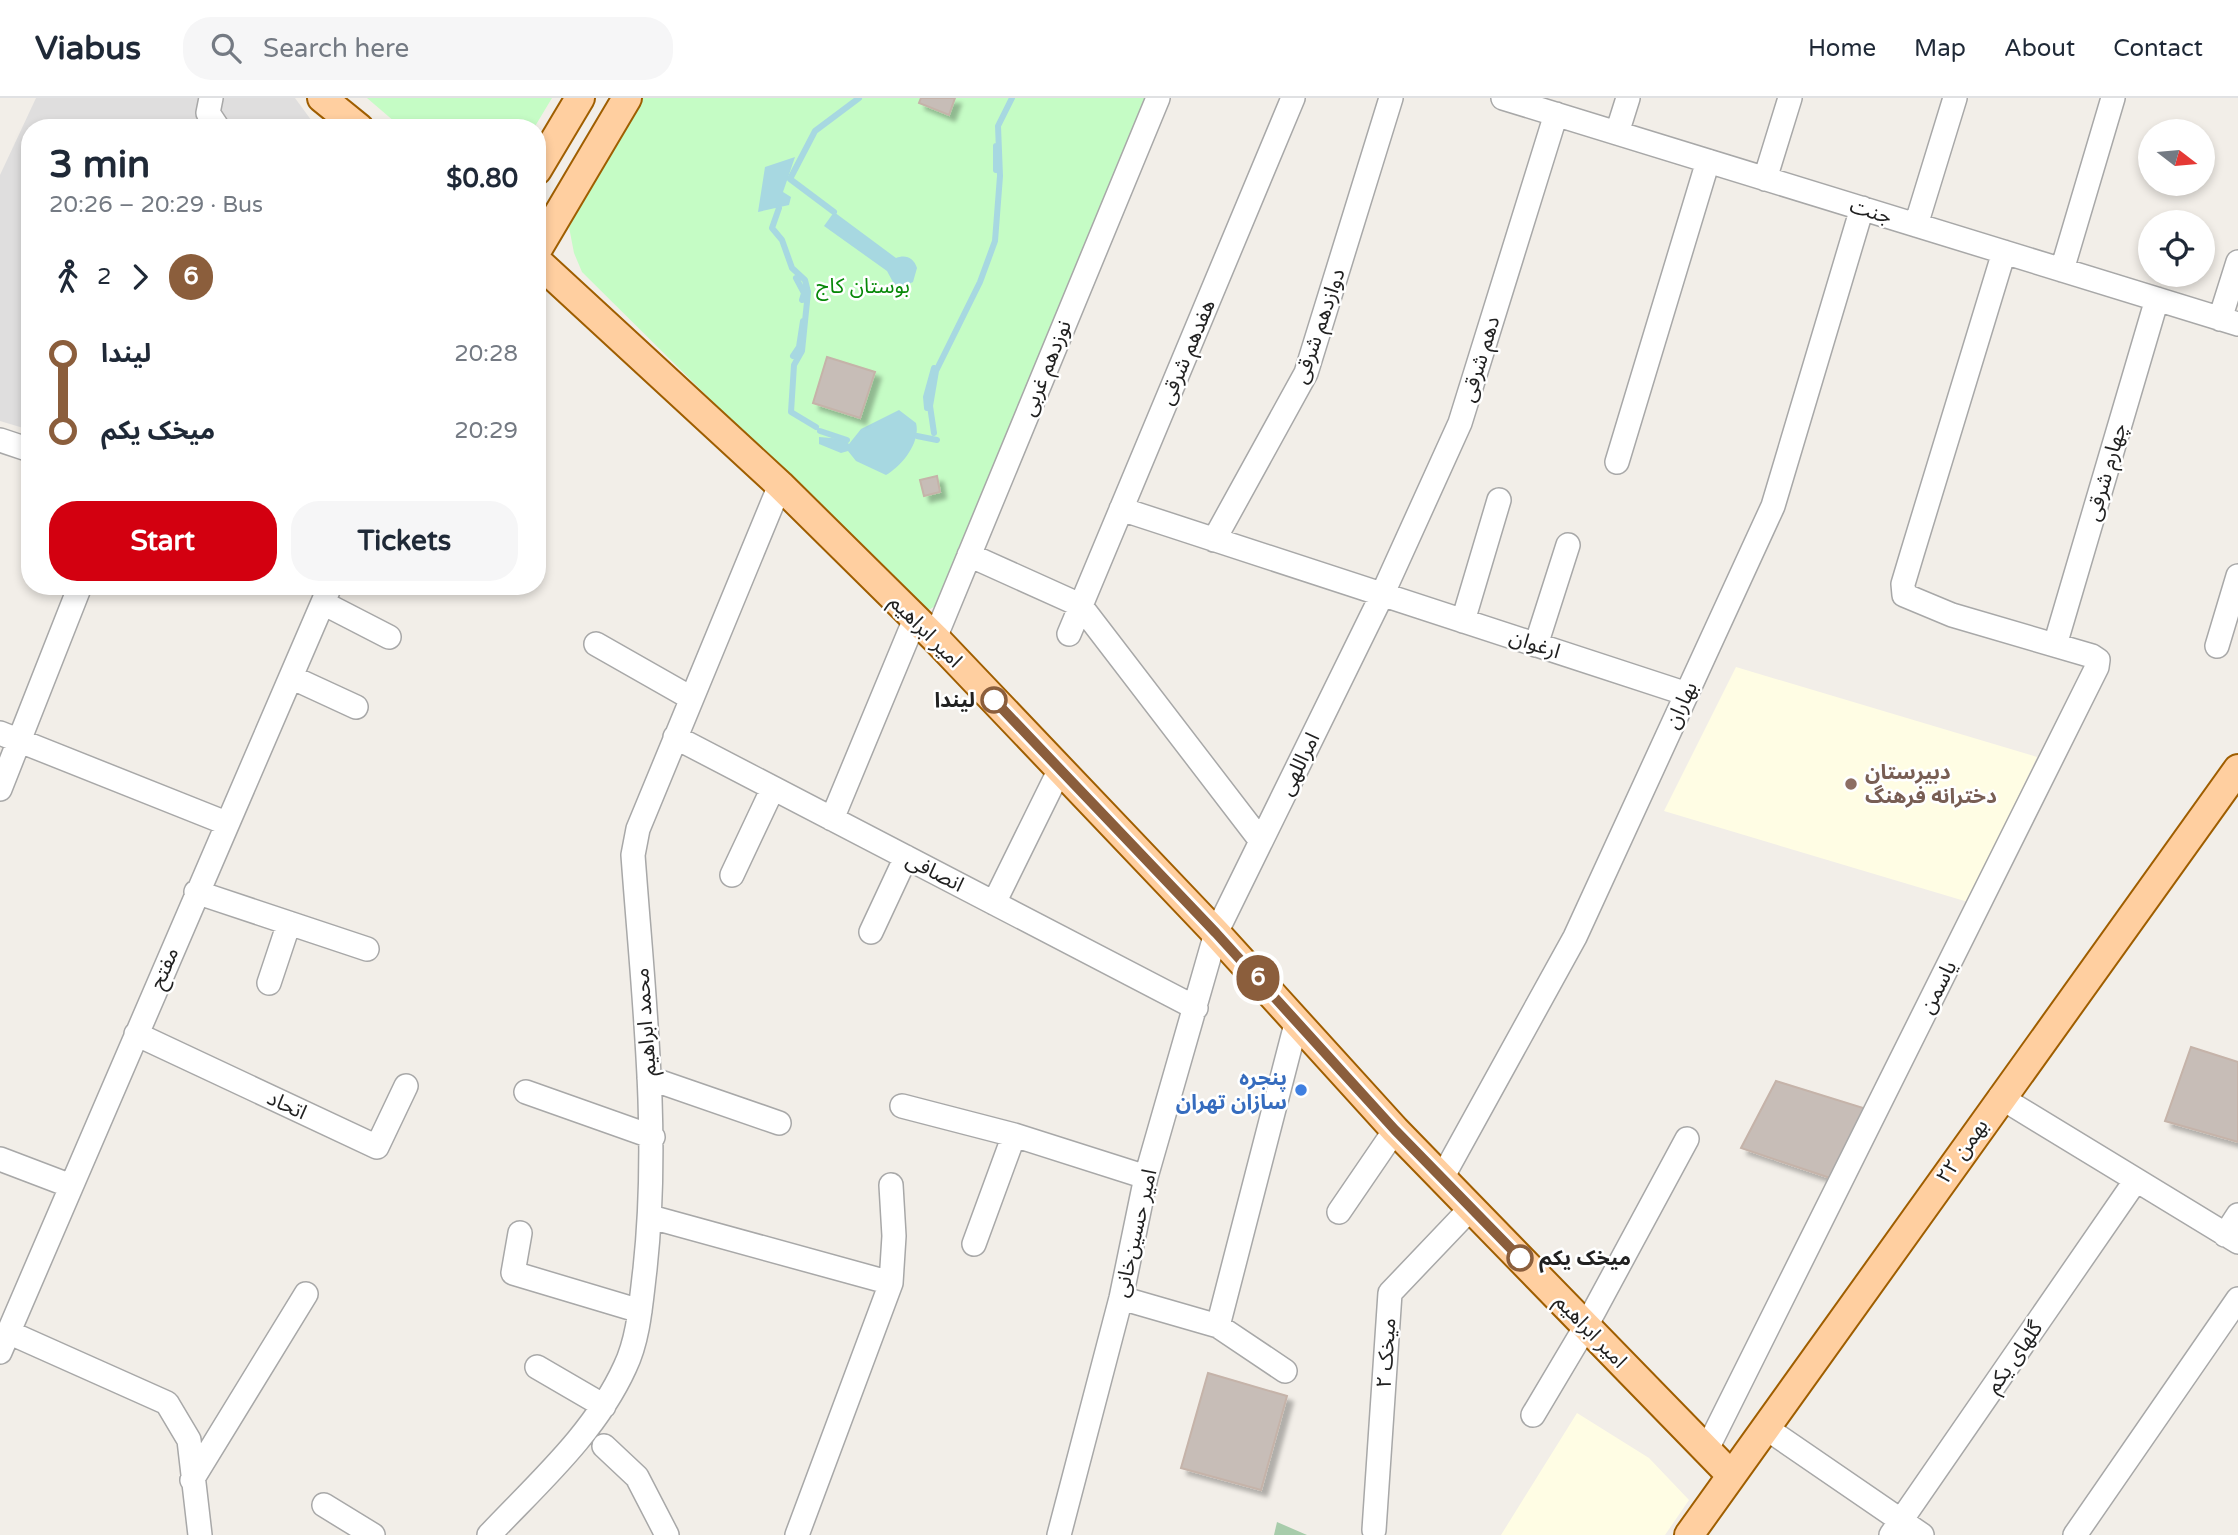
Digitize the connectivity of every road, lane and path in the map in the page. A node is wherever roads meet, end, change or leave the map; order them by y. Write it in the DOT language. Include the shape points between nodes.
graph roads {
  1 [pos="211,98"];
  2 [pos="322,98"];
  3 [pos="580,98"];
  4 [pos="627,98"];
  5 [pos="1158,98"];
  6 [pos="1293,98"];
  7 [pos="1391,98"];
  8 [pos="1503,98"];
  9 [pos="1628,98"];
  10 [pos="1790,98"];
  11 [pos="1955,98"];
  12 [pos="2113,98"];
  13 [pos="1556,114"];
  14 [pos="212,119"];
  15 [pos="348,119"];
  16 [pos="1617,133"];
  17 [pos="546,155"];
  18 [pos="1708,161"];
  19 [pos="1765,179"];
  20 [pos="551,204"];
  21 [pos="1862,208"];
  22 [pos="1916,225"];
  23 [pos="2004,252"];
  24 [pos="2238,261"];
  25 [pos="546,269"];
  26 [pos="2062,270"];
  27 [pos="2157,299"];
  28 [pos="2229,321"];
  29 [pos="0,440"];
  30 [pos="21,447"];
  31 [pos="1617,462"];
  32 [pos="780,485"];
  33 [pos="1499,500"];
  34 [pos="1121,509"];
  35 [pos="1214,540"];
  36 [pos="1568,545"];
  37 [pos="969,555"];
  38 [pos="2238,576"];
  39 [pos="76,595"];
  40 [pos="327,595"];
  41 [pos="1382,595"];
  42 [pos="1080,605"];
  43 [pos="1463,621"];
  44 [pos="925,628"];
  45 [pos="1069,634"];
  46 [pos="389,637"];
  47 [pos="596,644"];
  48 [pos="1536,645"];
  49 [pos="2055,645"];
  50 [pos="2217,646"];
  51 [pos="290,677"];
  52 [pos="1687,694"];
  53 [pos="691,698"];
  54 [pos="355,707"];
  55 [pos="10,737"];
  56 [pos="675,737"];
  57 [pos="1060,769"];
  58 [pos="2238,769"];
  59 [pos="773,788"];
  60 [pos="0,789"];
  61 [pos="832,819"];
  62 [pos="226,823"];
  63 [pos="1261,841"];
  64 [pos="906,857"];
  65 [pos="732,875"];
  66 [pos="197,892"];
  67 [pos="994,903"];
  68 [pos="289,923"];
  69 [pos="871,932"];
  70 [pos="1216,933"];
  71 [pos="367,949"];
  72 [pos="269,983"];
  73 [pos="1196,1007"];
  74 [pos="1297,1020"];
  75 [pos="136,1034"];
  76 [pos="649,1077"];
  77 [pos="406,1086"];
  78 [pos="526,1092"];
  79 [pos="2000,1097"];
  80 [pos="902,1106"];
  81 [pos="779,1123"];
  82 [pos="1395,1130"];
  83 [pos="1014,1135"];
  84 [pos="653,1137"];
  85 [pos="1687,1139"];
  86 [pos="0,1159"];
  87 [pos="1146,1177"];
  88 [pos="1442,1178"];
  89 [pos="2136,1180"];
  90 [pos="891,1185"];
  91 [pos="71,1186"];
  92 [pos="1471,1208"];
  93 [pos="1339,1212"];
  94 [pos="2238,1215"];
  95 [pos="651,1217"];
  96 [pos="520,1233"];
  97 [pos="2232,1239"];
  98 [pos="974,1244"];
  99 [pos="891,1283"];
  100 [pos="306,1294"];
  101 [pos="1121,1298"];
  102 [pos="2238,1299"];
  103 [pos="640,1311"];
  104 [pos="1218,1326"];
  105 [pos="1586,1326"];
  106 [pos="4,1342"];
  107 [pos="537,1367"];
  108 [pos="1286,1371"];
  109 [pos="604,1406"];
  110 [pos="1534,1415"];
  111 [pos="1766,1428"];
  112 [pos="604,1446"];
  113 [pos="1706,1451"];
  114 [pos="1731,1475"];
  115 [pos="192,1480"];
  116 [pos="324,1504"];
  117 [pos="1896,1528"];
  118 [pos="1374,1530"];
  119 [pos="200,1535"];
  120 [pos="373,1535"];
  121 [pos="489,1535"];
  122 [pos="667,1535"];
  123 [pos="797,1535"];
  124 [pos="1059,1535"];
  125 [pos="1689,1535"];
  126 [pos="1922,1535"];
  127 [pos="2076,1535"];
  1 -- 14 [label="street" via="208,113"];
  2 -- 15 [label="main road"];
  3 -- 17 [label="main road"];
  4 -- 20 [label="main road"];
  5 -- 37 [label="street, نوزدهم غربی"];
  6 -- 34 [label="street, هفدهم شرقی"];
  7 -- 35 [label="street, دوازدهم شرقی" via="1306,373"];
  8 -- 13 [label="street, جنت"];
  9 -- 16 [label="street"];
  10 -- 19 [label="street"];
  11 -- 22 [label="street"];
  12 -- 26 [label="street"];
  13 -- 16 [label="street, جنت"];
  13 -- 41 [label="street, دهم شرقی" via="1460,423"];
  16 -- 18 [label="street, جنت"];
  18 -- 19 [label="street, جنت"];
  18 -- 31 [label="street"];
  19 -- 21 [label="street, جنت"];
  21 -- 22 [label="street, جنت"];
  21 -- 52 [label="street, بهاران" via="1773,506"];
  22 -- 23 [label="street, جنت"];
  23 -- 26 [label="street, جنت"];
  23 -- 49 [label="street, یاسمن" via="1903,584 1904,595 1952,615"];
  24 -- 28 [label="street"];
  25 -- 32 [label="main road, امیر ابراهیم"];
  26 -- 27 [label="street, جنت"];
  27 -- 28 [label="street, جنت"];
  27 -- 49 [label="street, چهارم شرقی"];
  29 -- 30 [label="street"];
  32 -- 44 [label="main road, امیر ابراهیم"];
  32 -- 53 [label="street, محمد ابراهیم"];
  33 -- 43 [label="street"];
  34 -- 35 [label="street, ارغوان"];
  34 -- 42 [label="street, هفدهم شرقی"];
  35 -- 41 [label="street, ارغوان"];
  36 -- 48 [label="street"];
  37 -- 42 [label="street"];
  37 -- 44 [label="street, نوزدهم غربی"];
  38 -- 50 [label="street"];
  39 -- 55 [label="street"];
  40 -- 46 [label="street"];
  40 -- 51 [label="street, مفتح"];
  41 -- 43 [label="street, ارغوان"];
  41 -- 63 [label="street, امراللهی"];
  42 -- 45 [label="street, هفدهم شرقی"];
  42 -- 63 [label="street"];
  43 -- 48 [label="street, ارغوان"];
  44 -- 57 [label="main road, امیر ابراهیم"];
  44 -- 61 [label="street, نوزدهم غربی"];
  47 -- 53 [label="street"];
  48 -- 52 [label="street, ارغوان"];
  49 -- 113 [label="street, یاسمن" via="2092,656 2098,660 2097,667"];
  51 -- 54 [label="street"];
  51 -- 62 [label="street, مفتح"];
  52 -- 88 [label="street, بهاران" via="1575,937"];
  53 -- 56 [label="street, محمد ابراهیم"];
  55 -- 60 [label="street"];
  55 -- 62 [label="street"];
  56 -- 59 [label="street, انصافی"];
  56 -- 76 [label="street, محمد ابراهیم" via="638,829 633,855"];
  57 -- 67 [label="street"];
  57 -- 70 [label="main road, امیر ابراهیم"];
  58 -- 79 [label="main road, ۲۲ بهمن"];
  59 -- 61 [label="street, انصافی"];
  59 -- 65 [label="street"];
  61 -- 64 [label="street, انصافی"];
  62 -- 66 [label="street, مفتح"];
  63 -- 70 [label="street, امراللهی"];
  64 -- 67 [label="street, انصافی"];
  64 -- 69 [label="street"];
  66 -- 68 [label="street"];
  66 -- 75 [label="street, مفتح"];
  67 -- 73 [label="street, انصافی"];
  68 -- 71 [label="street"];
  68 -- 72 [label="street"];
  70 -- 73 [label="street, امیر حسین‌خانی"];
  70 -- 74 [label="main road, امیر ابراهیم"];
  73 -- 87 [label="street, امیر حسین‌خانی"];
  74 -- 82 [label="main road, امیر ابراهیم"];
  74 -- 104 [label="street"];
  75 -- 77 [label="street, اتحاد" via="377,1147"];
  75 -- 91 [label="street, مفتح"];
  76 -- 81 [label="street"];
  76 -- 84 [label="street, محمد ابراهیم"];
  78 -- 84 [label="street"];
  79 -- 89 [label="street"];
  79 -- 111 [label="main road, ۲۲ بهمن"];
  80 -- 83 [label="street"];
  82 -- 88 [label="main road, امیر ابراهیم"];
  82 -- 93 [label="street"];
  83 -- 87 [label="street"];
  83 -- 98 [label="street"];
  84 -- 95 [label="street, محمد ابراهیم"];
  85 -- 105 [label="street"];
  86 -- 91 [label="street"];
  87 -- 101 [label="street, امیر حسین‌خانی"];
  88 -- 92 [label="main road, امیر ابراهیم"];
  89 -- 97 [label="street"];
  89 -- 117 [label="street, گلهای یکم"];
  90 -- 99 [label="street"];
  91 -- 106 [label="street, مفتح"];
  92 -- 105 [label="main road, امیر ابراهیم"];
  92 -- 118 [label="street, میخک ۲" via="1390,1293"];
  94 -- 97 [label="street"];
  95 -- 99 [label="street"];
  95 -- 103 [label="street, محمد ابراهیم"];
  96 -- 103 [label="street" via="513,1273"];
  99 -- 123 [label="street"];
  100 -- 115 [label="street"];
  101 -- 104 [label="street"];
  101 -- 124 [label="street, امیر حسین‌خانی"];
  102 -- 127 [label="street"];
  103 -- 109 [label="street, محمد ابراهیم" via="626,1365"];
  104 -- 108 [label="street"];
  105 -- 110 [label="street"];
  105 -- 113 [label="main road, امیر ابراهیم"];
  106 -- 115 [label="street" via="167,1404 189,1440"];
  107 -- 109 [label="street"];
  109 -- 121 [label="street, محمد ابراهیم" via="569,1451"];
  111 -- 114 [label="main road, ۲۲ بهمن"];
  111 -- 117 [label="street"];
  112 -- 122 [label="street" via="637,1477"];
  113 -- 114 [label="main road, امیر ابراهیم"];
  114 -- 125 [label="main road, ۲۲ بهمن"];
  115 -- 119 [label="street"];
  116 -- 120 [label="street"];
  117 -- 126 [label="street"];
}
